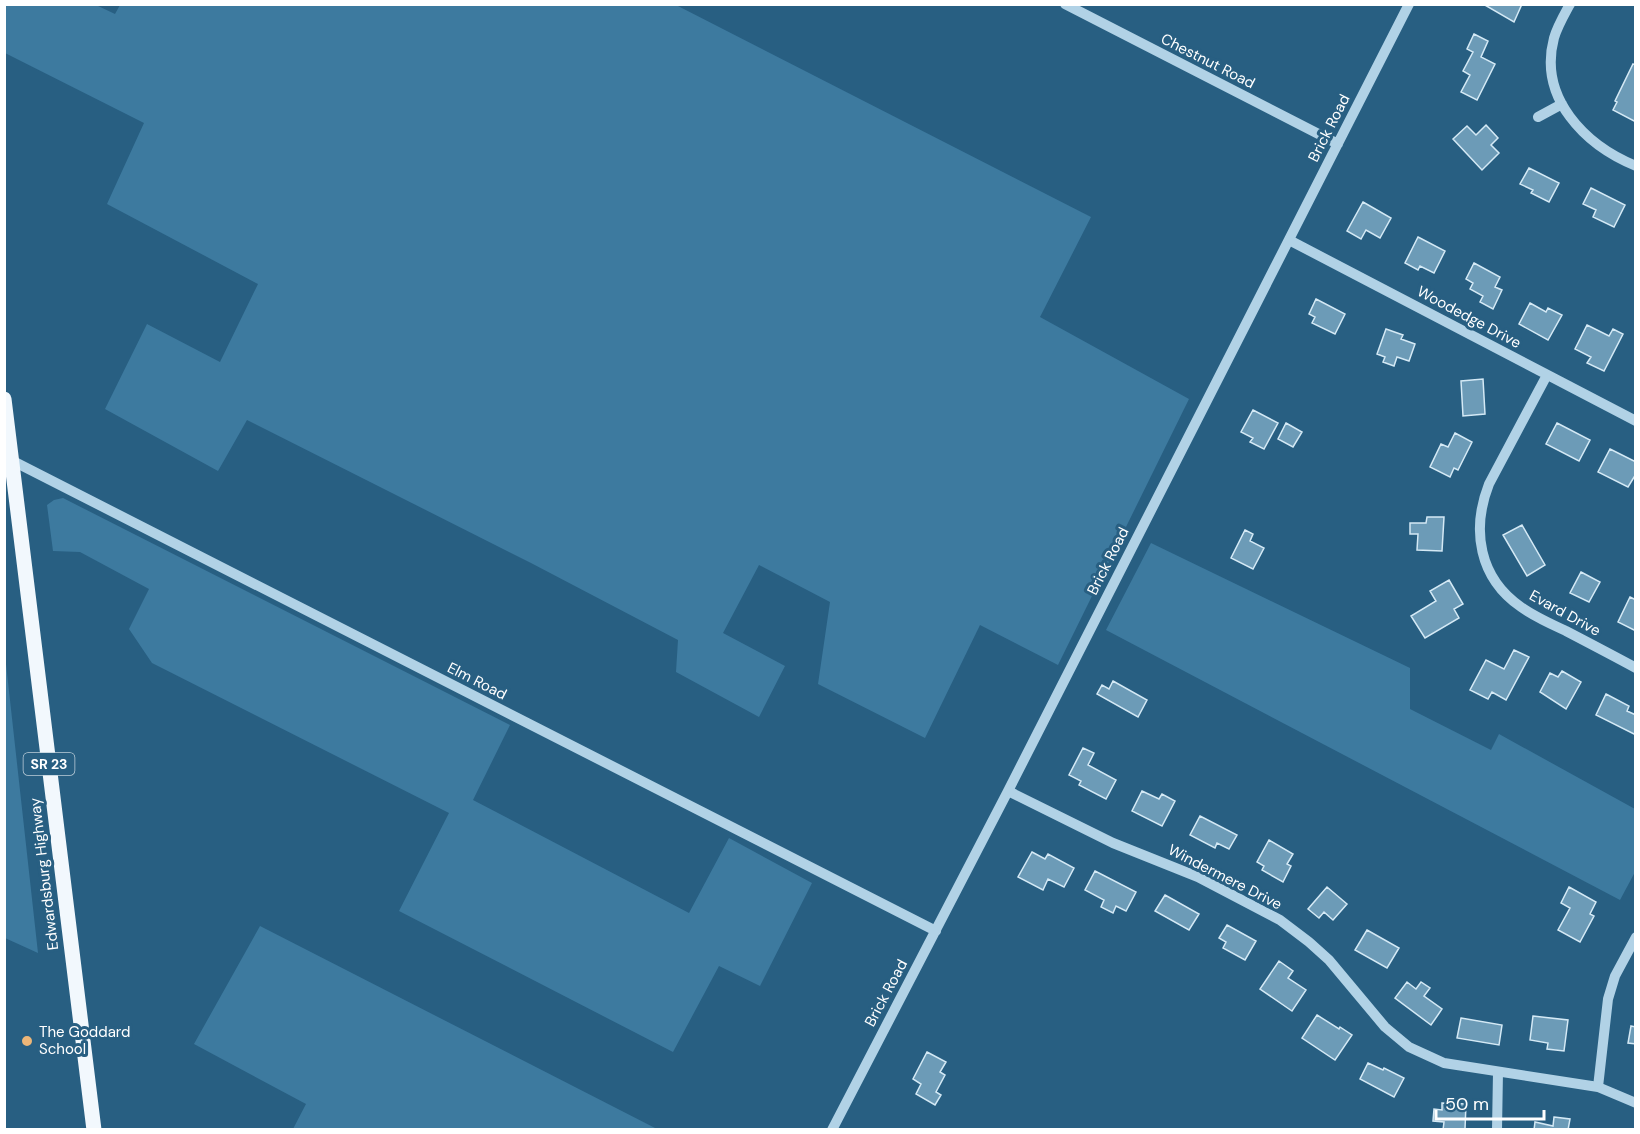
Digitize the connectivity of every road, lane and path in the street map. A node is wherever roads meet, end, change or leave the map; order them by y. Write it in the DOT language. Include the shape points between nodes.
graph roads {
  1 [pos="1065,4"];
  2 [pos="1409,4"];
  3 [pos="1570,4"];
  4 [pos="1562,104"];
  5 [pos="1538,117"];
  6 [pos="1338,144"];
  7 [pos="1635,166"];
  8 [pos="1289,240"];
  9 [pos="1547,375"];
  10 [pos="4,399"];
  11 [pos="1635,421"];
  12 [pos="8,459"];
  13 [pos="1635,668"];
  14 [pos="1008,791"];
  15 [pos="936,931"];
  16 [pos="1635,937"];
  17 [pos="1498,1072"];
  18 [pos="1598,1087"];
  19 [pos="1635,1103"];
  20 [pos="94,1130"];
  21 [pos="832,1130"];
  22 [pos="1497,1130"];
  1 -- 6 [label="street, Chestnut Road"];
  2 -- 6 [label="street, Brick Road"];
  3 -- 4 [label="street" via="1554,37 1552,53 1555,85"];
  4 -- 5 [label="street"];
  4 -- 7 [label="street" via="1578,129 1594,143"];
  6 -- 8 [label="street, Brick Road"];
  8 -- 9 [label="street, Woodedge Drive"];
  8 -- 14 [label="street, Brick Road"];
  9 -- 11 [label="street, Woodedge Drive"];
  9 -- 13 [label="street, Evard Drive" via="1482,502 1479,540 1484,560 1503,591 1522,608"];
  10 -- 12 [label="main road, Edwardsburg Highway / SR 23"];
  12 -- 15 [label="street, Elm Road"];
  12 -- 20 [label="main road, Edwardsburg Highway / SR 23"];
  14 -- 15 [label="street, Brick Road"];
  14 -- 17 [label="street, Windermere Drive" via="1113,843 1198,877 1280,920 1329,960 1385,1027 1409,1047 1444,1063"];
  15 -- 21 [label="street, Brick Road"];
  16 -- 18 [label="street" via="1608,999"];
  17 -- 18 [label="street, Windermere Drive"];
  17 -- 22 [label="street"];
  18 -- 19 [label="street, Windermere Drive"];
}
